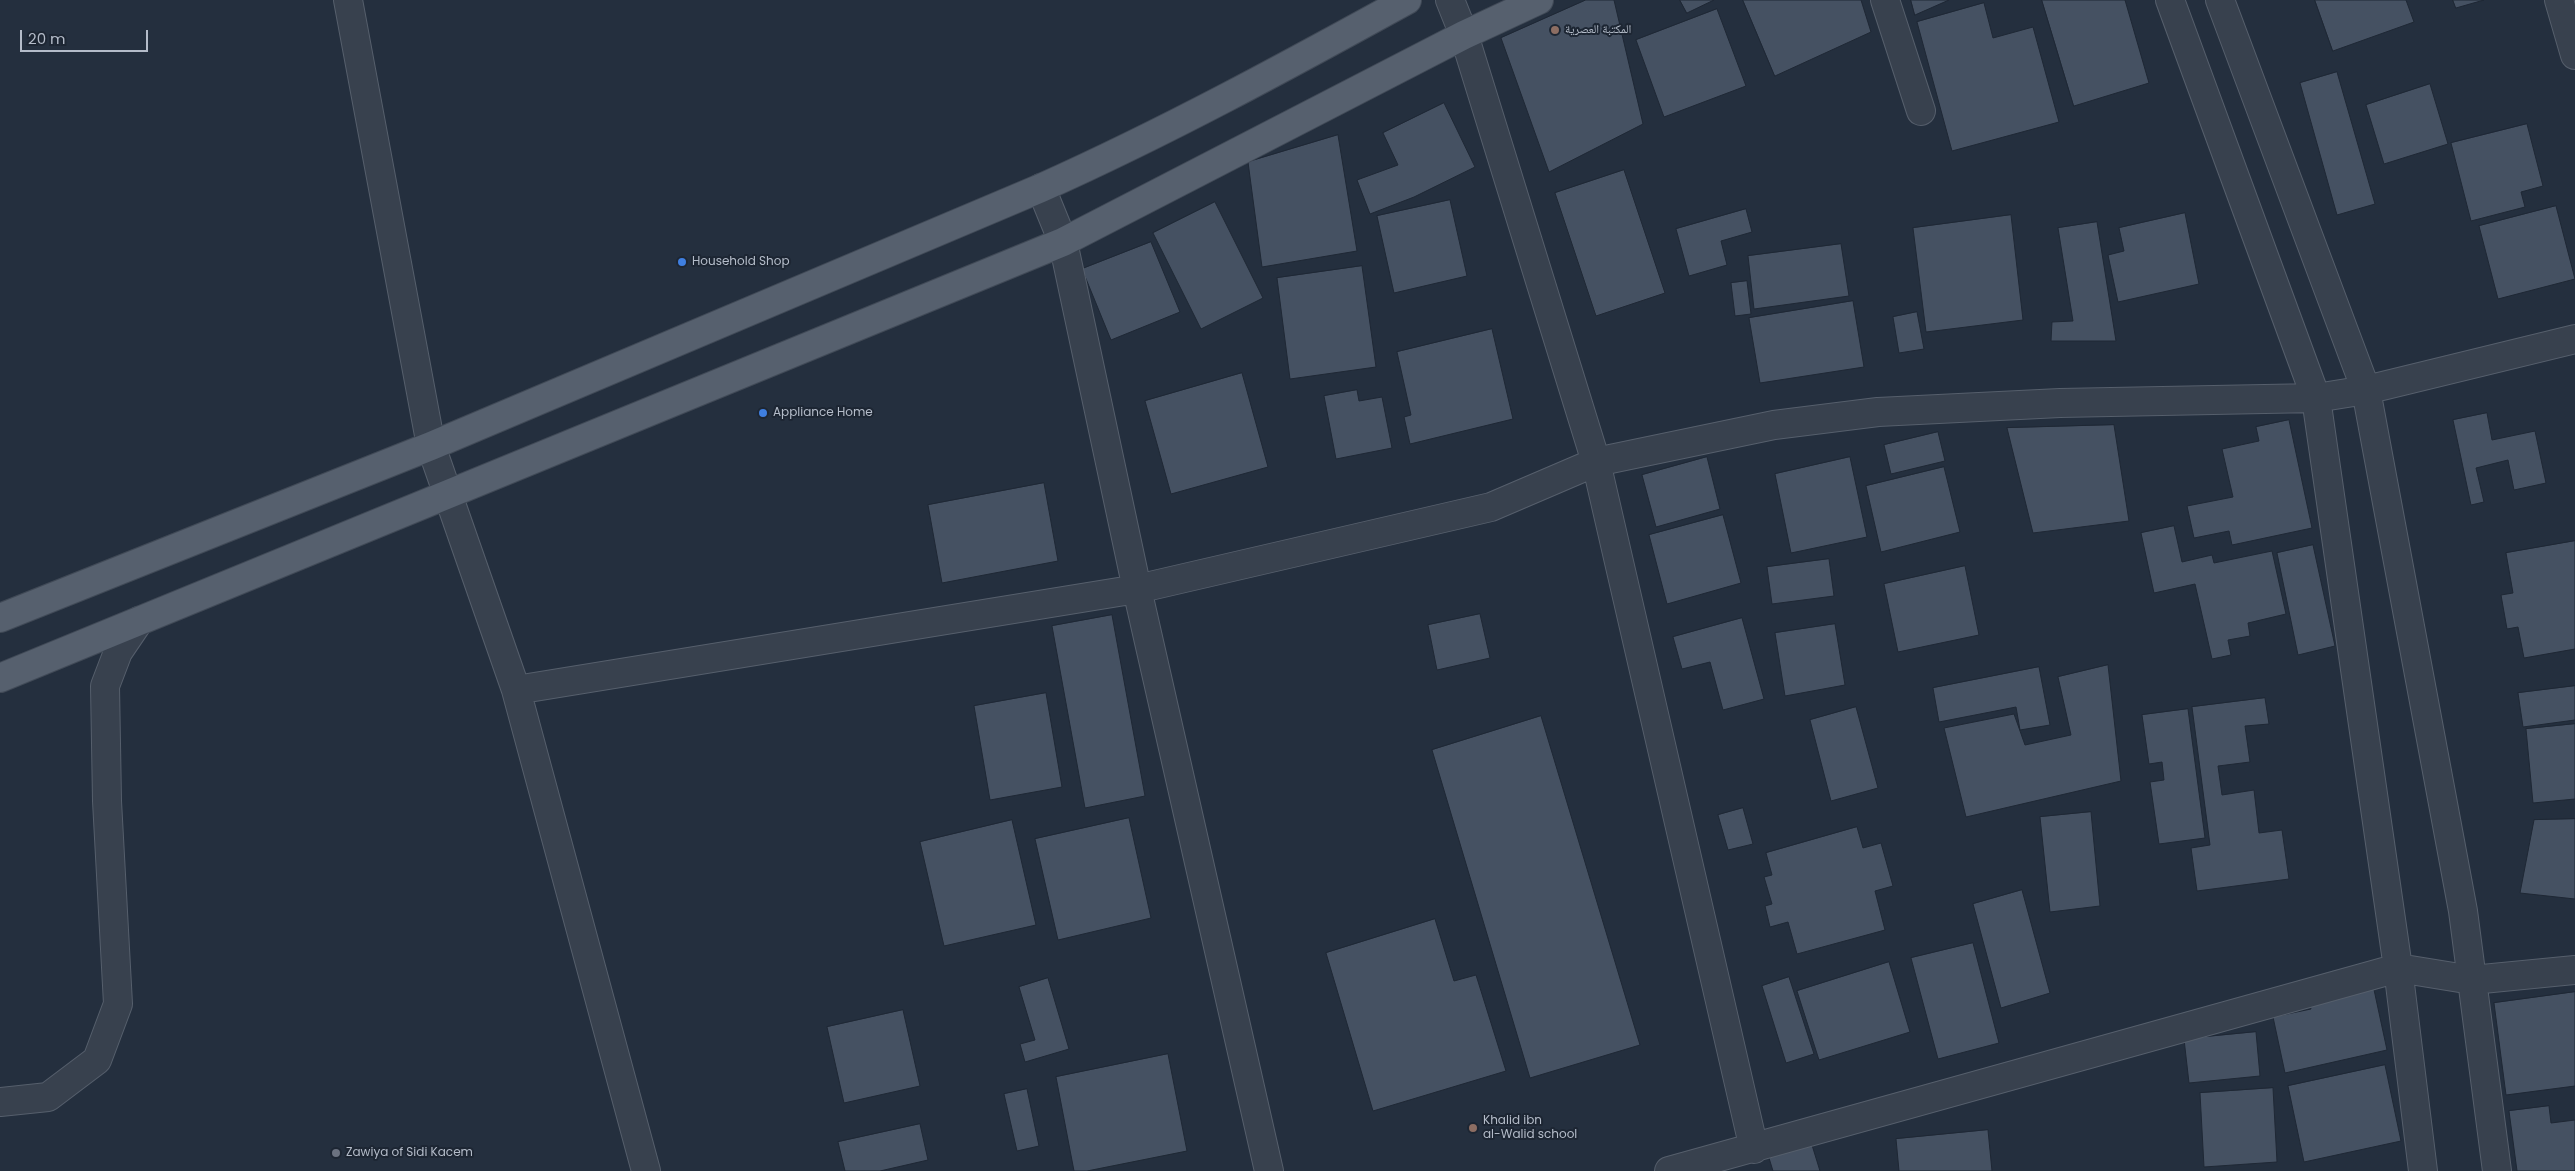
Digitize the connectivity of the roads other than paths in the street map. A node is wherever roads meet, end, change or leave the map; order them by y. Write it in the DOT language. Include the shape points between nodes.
graph roads {
  1 [pos="348,0"];
  2 [pos="1407,0"];
  3 [pos="1450,0"];
  4 [pos="1539,0"];
  5 [pos="1885,0"];
  6 [pos="2170,0"];
  7 [pos="2220,0"];
  8 [pos="2559,0"];
  9 [pos="1464,36"];
  10 [pos="2575,55"];
  11 [pos="1921,111"];
  12 [pos="1041,188"];
  13 [pos="1063,242"];
  14 [pos="2575,338"];
  15 [pos="2366,390"];
  16 [pos="2316,398"];
  17 [pos="431,446"];
  18 [pos="1596,462"];
  19 [pos="449,492"];
  20 [pos="1137,589"];
  21 [pos="0,618"];
  22 [pos="139,621"];
  23 [pos="0,678"];
  24 [pos="516,690"];
  25 [pos="2398,968"];
  26 [pos="2575,970"];
  27 [pos="2472,980"];
  28 [pos="0,1102"];
  29 [pos="1754,1149"];
  30 [pos="646,1171"];
  31 [pos="1268,1171"];
  32 [pos="1669,1171"];
  33 [pos="2423,1171"];
  34 [pos="2497,1171"];
  1 -- 17 [label="street"];
  2 -- 12 [label="main road" via="1120,152"];
  3 -- 9 [label="street"];
  4 -- 9 [label="main road"];
  5 -- 11 [label="street"];
  6 -- 16 [label="street"];
  7 -- 15 [label="street"];
  8 -- 10 [label="street"];
  9 -- 13 [label="main road"];
  9 -- 18 [label="street"];
  12 -- 13 [label="street"];
  12 -- 17 [label="main road"];
  13 -- 19 [label="main road"];
  13 -- 20 [label="street"];
  14 -- 15 [label="street"];
  15 -- 16 [label="street"];
  15 -- 27 [label="street" via="2463,912"];
  16 -- 18 [label="street" via="2060,403 1878,412 1774,425"];
  16 -- 25 [label="street"];
  17 -- 19 [label="street"];
  17 -- 21 [label="main road"];
  18 -- 20 [label="street" via="1491,507"];
  18 -- 29 [label="street"];
  19 -- 22 [label="main road"];
  19 -- 24 [label="street"];
  20 -- 24 [label="street"];
  20 -- 31 [label="street"];
  22 -- 23 [label="main road"];
  22 -- 28 [label="street" via="118,652 105,686 107,801 118,1004 97,1060 48,1097"];
  24 -- 30 [label="street"];
  25 -- 27 [label="street"];
  25 -- 29 [label="street"];
  25 -- 33 [label="street"];
  26 -- 27 [label="street"];
  27 -- 34 [label="street"];
  29 -- 32 [label="street"];
}
